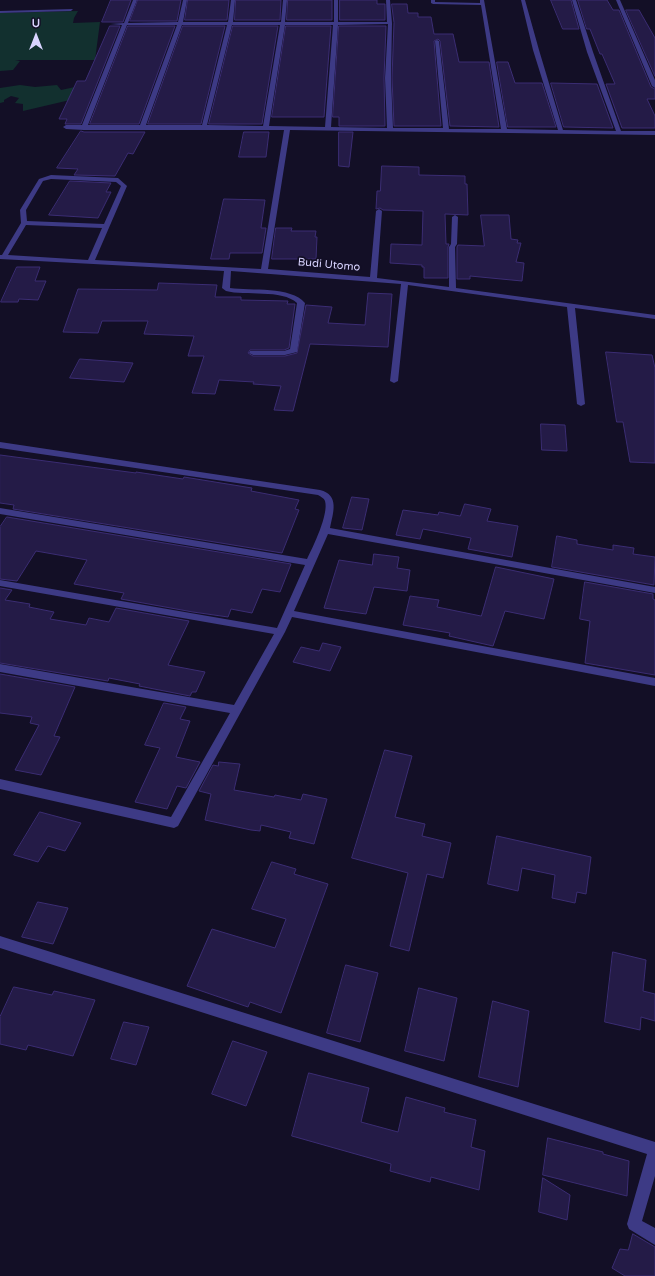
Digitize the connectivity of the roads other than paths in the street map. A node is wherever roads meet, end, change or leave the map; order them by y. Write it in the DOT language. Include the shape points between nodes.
graph roads {
  1 [pos="135,0"];
  2 [pos="185,0"];
  3 [pos="233,0"];
  4 [pos="285,0"];
  5 [pos="336,0"];
  6 [pos="388,0"];
  7 [pos="433,0"];
  8 [pos="524,0"];
  9 [pos="574,0"];
  10 [pos="618,0"];
  11 [pos="482,2"];
  12 [pos="71,10"];
  13 [pos="0,12"];
  14 [pos="283,23"];
  15 [pos="336,23"];
  16 [pos="390,23"];
  17 [pos="112,24"];
  18 [pos="127,24"];
  19 [pos="180,24"];
  20 [pos="230,24"];
  21 [pos="436,41"];
  22 [pos="655,86"];
  23 [pos="66,127"];
  24 [pos="204,127"];
  25 [pos="84,128"];
  26 [pos="142,128"];
  27 [pos="266,128"];
  28 [pos="287,129"];
  29 [pos="328,129"];
  30 [pos="390,129"];
  31 [pos="446,130"];
  32 [pos="504,131"];
  33 [pos="561,132"];
  34 [pos="619,132"];
  35 [pos="655,133"];
  36 [pos="378,211"];
  37 [pos="455,218"];
  38 [pos="24,223"];
  39 [pos="106,226"];
  40 [pos="2,257"];
  41 [pos="91,261"];
  42 [pos="228,269"];
  43 [pos="264,271"];
  44 [pos="372,280"];
  45 [pos="405,283"];
  46 [pos="453,290"];
  47 [pos="571,307"];
  48 [pos="655,317"];
  49 [pos="253,353"];
  50 [pos="394,381"];
  51 [pos="581,404"];
  52 [pos="0,445"];
  53 [pos="0,511"];
  54 [pos="325,530"];
  55 [pos="311,563"];
  56 [pos="0,583"];
  57 [pos="655,590"];
  58 [pos="288,614"];
  59 [pos="280,632"];
  60 [pos="0,668"];
  61 [pos="655,682"];
  62 [pos="236,710"];
  63 [pos="0,784"];
  64 [pos="0,942"];
  65 [pos="655,1150"];
  66 [pos="655,1237"];
  1 -- 18 [label="street"];
  2 -- 19 [label="street"];
  3 -- 20 [label="street"];
  4 -- 14 [label="street"];
  5 -- 15 [label="street"];
  6 -- 16 [label="street"];
  7 -- 11 [label="street" via="433,3"];
  8 -- 33 [label="street"];
  9 -- 34 [label="street"];
  10 -- 22 [label="street"];
  11 -- 32 [label="street"];
  12 -- 13 [label="street"];
  14 -- 15 [label="street"];
  14 -- 20 [label="street"];
  14 -- 27 [label="street"];
  15 -- 16 [label="street"];
  15 -- 29 [label="street"];
  16 -- 30 [label="street"];
  17 -- 18 [label="street"];
  18 -- 19 [label="street"];
  18 -- 25 [label="street"];
  19 -- 20 [label="street"];
  19 -- 26 [label="street"];
  20 -- 24 [label="street"];
  21 -- 31 [label="street"];
  23 -- 25 [label="street"];
  24 -- 26 [label="street"];
  24 -- 27 [label="street"];
  25 -- 26 [label="street"];
  27 -- 28 [label="street"];
  28 -- 29 [label="street"];
  28 -- 43 [label="street"];
  29 -- 30 [label="street"];
  30 -- 31 [label="street"];
  31 -- 32 [label="street"];
  32 -- 33 [label="street"];
  33 -- 34 [label="street"];
  34 -- 35 [label="street"];
  36 -- 44 [label="street"];
  37 -- 46 [label="street" via="452,246"];
  38 -- 39 [label="street"];
  38 -- 39 [label="street" via="23,210 42,180 46,178 118,180 124,186"];
  38 -- 40 [label="street"];
  39 -- 41 [label="street"];
  40 -- 41 [label="street, Budi Utomo"];
  41 -- 42 [label="street, Budi Utomo"];
  42 -- 43 [label="street, Budi Utomo"];
  42 -- 49 [label="street" via="228,290 289,295 301,304 294,350 285,353"];
  43 -- 44 [label="street, Budi Utomo"];
  44 -- 45 [label="street, Budi Utomo"];
  45 -- 46 [label="street, Budi Utomo"];
  45 -- 50 [label="street"];
  46 -- 47 [label="street, Budi Utomo"];
  47 -- 48 [label="street, Budi Utomo"];
  47 -- 51 [label="street"];
  52 -- 54 [label="street" via="320,493 327,497 330,503"];
  53 -- 55 [label="street"];
  54 -- 55 [label="street"];
  54 -- 57 [label="street"];
  55 -- 58 [label="street"];
  56 -- 59 [label="street"];
  58 -- 59 [label="street"];
  58 -- 61 [label="street"];
  59 -- 62 [label="street"];
  60 -- 62 [label="street"];
  62 -- 63 [label="street" via="174,823"];
  64 -- 65 [label="street"];
  65 -- 66 [label="street" via="634,1224"];
}
